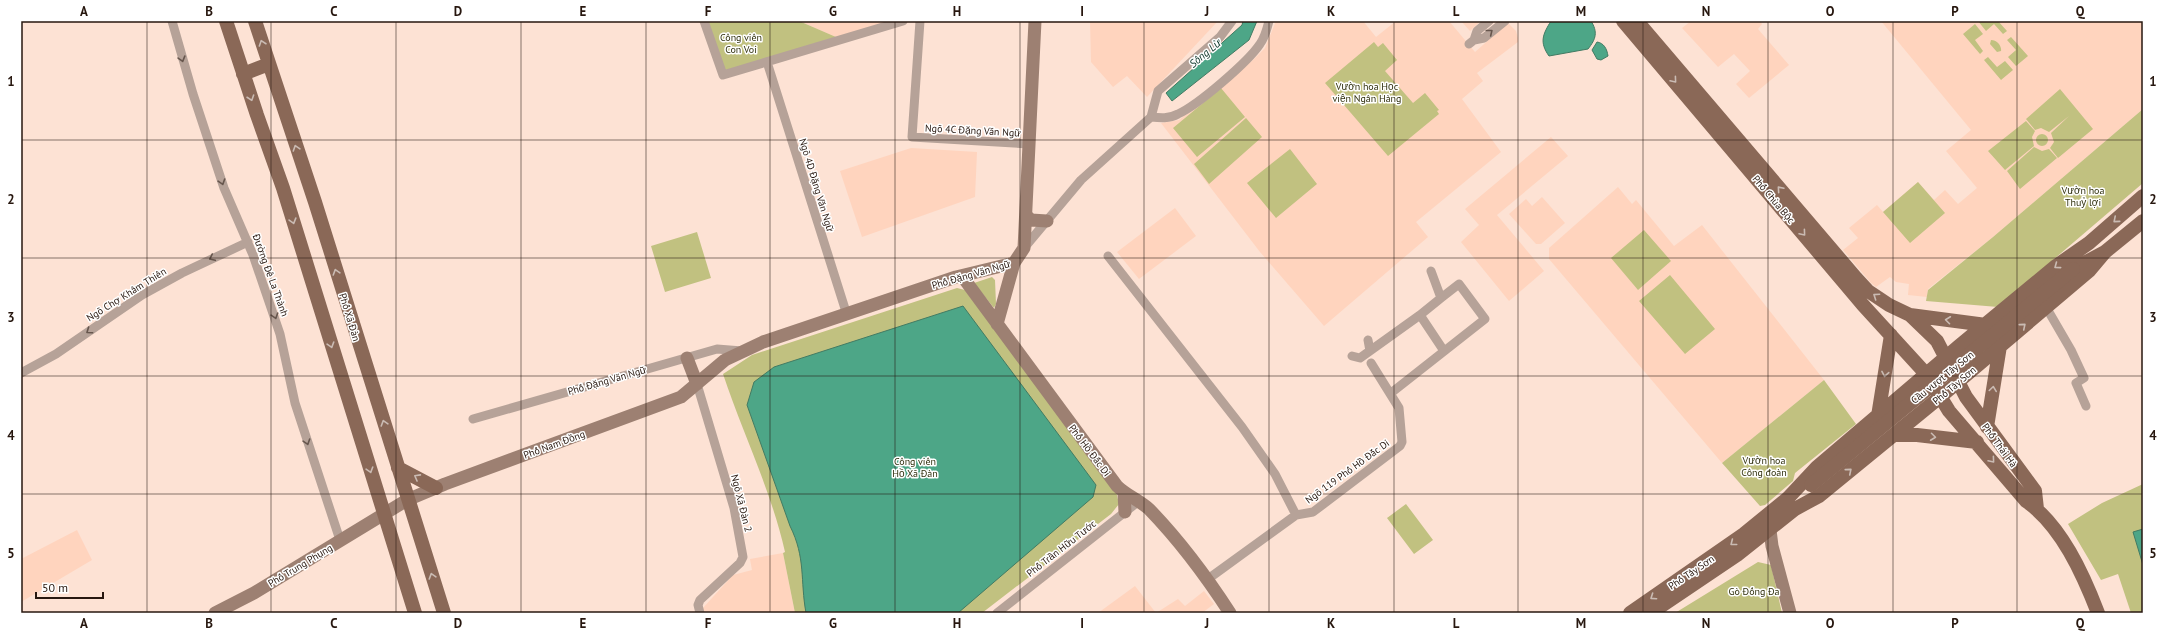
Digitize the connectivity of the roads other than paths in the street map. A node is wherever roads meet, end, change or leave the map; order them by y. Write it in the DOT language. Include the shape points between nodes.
graph roads {
  1 [pos="172,21"];
  2 [pos="226,21"];
  3 [pos="255,21"];
  4 [pos="704,21"];
  5 [pos="903,21"];
  6 [pos="920,21"];
  7 [pos="1035,21"];
  8 [pos="1232,21"];
  9 [pos="1269,21"];
  10 [pos="1489,21"];
  11 [pos="1505,21"];
  12 [pos="1623,21"];
  13 [pos="1637,21"];
  14 [pos="767,62"];
  15 [pos="269,64"];
  16 [pos="243,74"];
  17 [pos="1151,117"];
  18 [pos="1029,144"];
  19 [pos="2143,196"];
  20 [pos="1027,216"];
  21 [pos="2143,220"];
  22 [pos="1046,221"];
  23 [pos="248,242"];
  24 [pos="2088,243"];
  25 [pos="1024,248"];
  26 [pos="2105,252"];
  27 [pos="1108,256"];
  28 [pos="1014,263"];
  29 [pos="2073,269"];
  30 [pos="1432,271"];
  31 [pos="962,276"];
  32 [pos="1441,298"];
  33 [pos="2046,307"];
  34 [pos="847,315"];
  35 [pos="1420,315"];
  36 [pos="1910,315"];
  37 [pos="997,324"];
  38 [pos="1986,325"];
  39 [pos="1891,335"];
  40 [pos="1970,337"];
  41 [pos="1368,340"];
  42 [pos="2000,346"];
  43 [pos="1444,350"];
  44 [pos="742,351"];
  45 [pos="1370,351"];
  46 [pos="1352,356"];
  47 [pos="1988,356"];
  48 [pos="687,358"];
  49 [pos="1946,358"];
  50 [pos="1371,363"];
  51 [pos="21,374"];
  52 [pos="1927,375"];
  53 [pos="1958,382"];
  54 [pos="697,384"];
  55 [pos="1391,393"];
  56 [pos="1940,397"];
  57 [pos="1899,399"];
  58 [pos="2086,406"];
  59 [pos="1878,416"];
  60 [pos="473,419"];
  61 [pos="1910,422"];
  62 [pos="1987,427"];
  63 [pos="1894,435"];
  64 [pos="1977,442"];
  65 [pos="398,468"];
  66 [pos="1811,485"];
  67 [pos="436,488"];
  68 [pos="1124,492"];
  69 [pos="407,500"];
  70 [pos="1139,501"];
  71 [pos="1792,503"];
  72 [pos="2038,509"];
  73 [pos="1125,512"];
  74 [pos="383,514"];
  75 [pos="1296,515"];
  76 [pos="1770,530"];
  77 [pos="340,540"];
  78 [pos="1208,579"];
  79 [pos="1681,587"];
  80 [pos="215,613"];
  81 [pos="415,613"];
  82 [pos="444,613"];
  83 [pos="700,613"];
  84 [pos="997,613"];
  85 [pos="1230,613"];
  86 [pos="1630,613"];
  87 [pos="1651,613"];
  88 [pos="1790,613"];
  89 [pos="2098,613"];
  1 -- 23 [label="street, Đường Đê La Thành, one-way" via="224,188"];
  2 -- 16 [label="main road"];
  15 -- 3 [label="main road, Phố Xã Đàn, one-way"];
  4 -- 14 [label="street" via="723,75"];
  5 -- 14 [label="street"];
  6 -- 18 [label="street, Ngõ 4C Đặng Văn Ngữ" via="912,137"];
  7 -- 18 [label="street, Phố Đặng Văn Ngữ"];
  8 -- 17 [label="street" via="1220,37 1158,91"];
  9 -- 17 [label="street" via="1260,45 1224,79 1177,115 1168,118"];
  10 -- 11 [label="street, one-way" via="1477,31 1472,42 1484,38"];
  12 -- 39 [label="main road, Phố Chùa Bộc, one-way"];
  36 -- 13 [label="main road, Phố Chùa Bộc, one-way" via="1879,298 1860,283 1659,41"];
  14 -- 34 [label="street, Ngõ 4D Đặng Văn Ngữ"];
  15 -- 16 [label="main road"];
  65 -- 15 [label="main road, Phố Xã Đàn, one-way"];
  16 -- 74 [label="main road, one-way" via="284,188"];
  17 -- 22 [label="street" via="1093,168"];
  18 -- 20 [label="street, Phố Đặng Văn Ngữ"];
  19 -- 24 [label="main road, Phố Tây Sơn, one-way"];
  20 -- 22 [label="street" via="1031,220"];
  20 -- 25 [label="street, Phố Đặng Văn Ngữ"];
  21 -- 26 [label="main road, Phố Tây Sơn"];
  22 -- 25 [label="street"];
  23 -- 51 [label="street, Ngõ Chợ Khâm Thiên, one-way" via="142,295 56,354"];
  23 -- 77 [label="street, Đường Đê La Thành, one-way" via="280,334 295,403"];
  24 -- 29 [label="main road, Phố Tây Sơn"];
  24 -- 38 [label="main road, Phố Tây Sơn, one-way" via="2056,266"];
  25 -- 28 [label="street, Phố Đặng Văn Ngữ"];
  26 -- 29 [label="main road, Phố Tây Sơn"];
  26 -- 33 [label="main road, Phố Tây Sơn" via="2090,271"];
  27 -- 75 [label="street" via="1242,427 1275,474"];
  28 -- 31 [label="street, Phố Đặng Văn Ngữ"];
  28 -- 37 [label="street"];
  29 -- 66 [label="main road, Cầu vượt Tây Sơn, bridge"];
  30 -- 32 [label="street"];
  31 -- 34 [label="street, Phố Đặng Văn Ngữ"];
  31 -- 37 [label="street, Phố Hồ Đắc Di"];
  32 -- 35 [label="street"];
  32 -- 43 [label="street" via="1459,284 1485,319"];
  42 -- 33 [label="main road, Phố Tây Sơn, one-way"];
  33 -- 58 [label="street" via="2084,378 2076,383"];
  34 -- 44 [label="street, Phố Đặng Văn Ngữ"];
  35 -- 43 [label="street"];
  35 -- 45 [label="street"];
  38 -- 36 [label="main road, one-way"];
  36 -- 49 [label="main road, Phố Chùa Bộc" via="1937,341"];
  37 -- 68 [label="street, Phố Hồ Đắc Di"];
  38 -- 40 [label="main road, Phố Tây Sơn"];
  39 -- 52 [label="main road, Phố Chùa Bộc"];
  39 -- 59 [label="main road, one-way"];
  40 -- 47 [label="main road" via="1977,353"];
  40 -- 49 [label="main road, Phố Tây Sơn"];
  41 -- 45 [label="street"];
  42 -- 47 [label="main road, Phố Tây Sơn"];
  62 -- 42 [label="main road, one-way"];
  43 -- 55 [label="street"];
  44 -- 48 [label="street, Phố Đặng Văn Ngữ" via="717,349"];
  44 -- 54 [label="street, Phố Đặng Văn Ngữ" via="725,360"];
  45 -- 46 [label="street" via="1360,358"];
  47 -- 53 [label="main road, Phố Tây Sơn"];
  48 -- 54 [label="street"];
  48 -- 60 [label="street, Phố Đặng Văn Ngữ"];
  49 -- 52 [label="main road, Phố Tây Sơn"];
  49 -- 53 [label="main road, Phố Thái Hà"];
  50 -- 55 [label="street"];
  52 -- 56 [label="main road, Phố Thái Hà"];
  52 -- 57 [label="main road, Phố Tây Sơn"];
  53 -- 56 [label="main road, Phố Tây Sơn"];
  53 -- 62 [label="main road, Phố Thái Hà"];
  54 -- 67 [label="street, Phố Nam Đồng" via="681,397"];
  54 -- 83 [label="street, Ngõ Xã Đàn 2" via="734,508 743,556 740,563 700,600"];
  55 -- 75 [label="street, Ngõ 119 Phố Hồ Đắc Di" via="1399,408 1402,442 1400,446 1313,512"];
  56 -- 61 [label="main road, Phố Tây Sơn"];
  56 -- 64 [label="main road, Phố Thái Hà"];
  57 -- 59 [label="main road, Phố Tây Sơn"];
  57 -- 61 [label="main road" via="1911,405 1913,411"];
  59 -- 71 [label="main road, Phố Tây Sơn" via="1812,471"];
  61 -- 63 [label="main road, Phố Tây Sơn"];
  62 -- 72 [label="main road, Phố Thái Hà" via="2035,491"];
  63 -- 64 [label="main road, one-way"];
  71 -- 63 [label="main road, Phố Tây Sơn, one-way" via="1819,496"];
  64 -- 72 [label="main road, Phố Thái Hà, one-way" via="2026,501"];
  67 -- 65 [label="main road, one-way"];
  65 -- 69 [label="main road, Phố Xã Đàn"];
  66 -- 71 [label="main road, Phố Tây Sơn"];
  67 -- 69 [label="street, Phố Nam Đồng"];
  68 -- 70 [label="street, Phố Hồ Đắc Di"];
  68 -- 73 [label="street"];
  69 -- 74 [label="street, Phố Trung Phụng"];
  82 -- 69 [label="main road, Phố Xã Đàn, one-way"];
  70 -- 73 [label="street, Phố Trần Hữu Tước"];
  70 -- 78 [label="street, Phố Hồ Đắc Di" via="1184,548"];
  71 -- 76 [label="main road, Phố Tây Sơn"];
  71 -- 79 [label="main road, Phố Tây Sơn, one-way" via="1728,546"];
  72 -- 89 [label="main road, Phố Thái Hà" via="2070,554"];
  73 -- 84 [label="street, Phố Trần Hữu Tước"];
  74 -- 77 [label="street, Phố Trung Phụng"];
  74 -- 81 [label="main road"];
  75 -- 78 [label="street, Ngõ 119 Phố Hồ Đắc Di"];
  76 -- 79 [label="main road, Phố Tây Sơn"];
  76 -- 88 [label="street"];
  77 -- 80 [label="street, Phố Trung Phụng" via="254,593"];
  78 -- 85 [label="street, Phố Hồ Đắc Di"];
  79 -- 86 [label="main road, Phố Tây Sơn, one-way"];
  79 -- 87 [label="main road, Phố Tây Sơn"];
}
